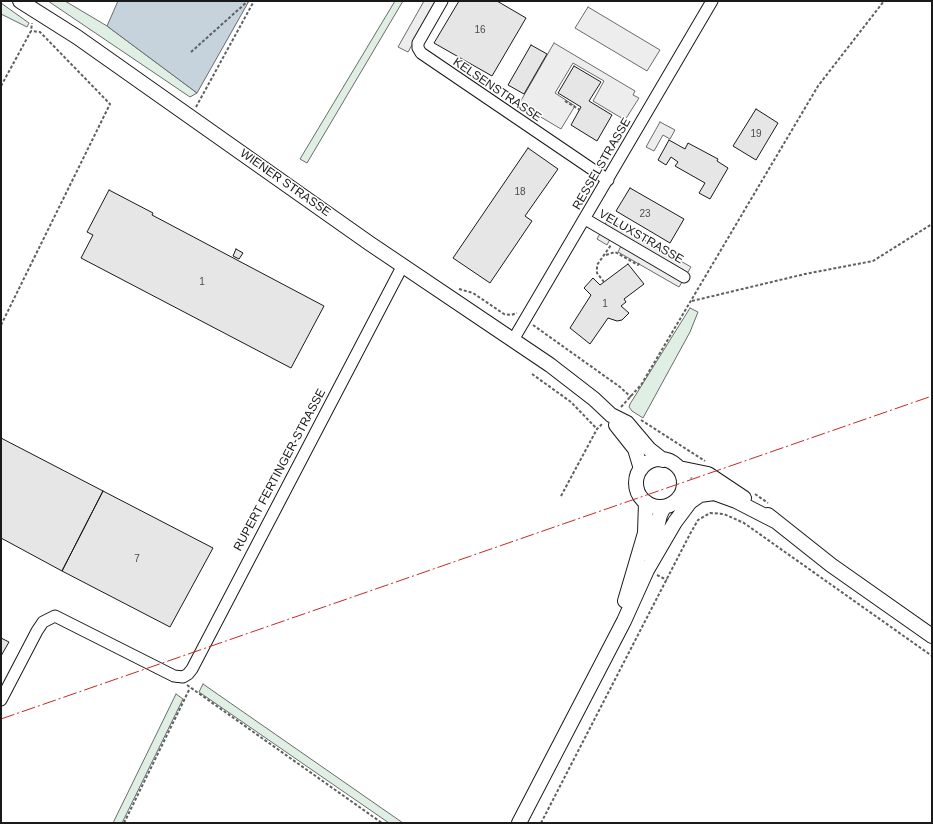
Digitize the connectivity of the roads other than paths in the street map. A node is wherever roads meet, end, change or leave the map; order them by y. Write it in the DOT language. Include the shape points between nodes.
graph roads {
  1 [pos="20,1"];
  2 [pos="442,1"];
  3 [pos="712,1"];
  4 [pos="608,180"];
  5 [pos="585,219"];
  6 [pos="404,265"];
  7 [pos="684,277"];
  8 [pos="513,340"];
  9 [pos="611,415"];
  10 [pos="664,460"];
  11 [pos="679,468"];
  12 [pos="641,469"];
  13 [pos="722,483"];
  14 [pos="683,490"];
  15 [pos="646,502"];
  16 [pos="664,507"];
  17 [pos="775,521"];
  18 [pos="647,570"];
  19 [pos="932,636"];
  20 [pos="604,656"];
  21 [pos="1,700"];
  22 [pos="519,823"];
  1 -- 6 [label="main road, WIENER STRASSE" via="77,37"];
  2 -- 4 [label="street, KELSENSTRASSE" via="418,43 421,53"];
  3 -- 4 [label="street, RESSELSTRASSE"];
  4 -- 5 [label="street, RESSELSTRASSE"];
  5 -- 7 [label="street, VELUXSTRASSE"];
  5 -- 8 [label="street, RESSELSTRASSE"];
  6 -- 8 [label="main road, WIENER STRASSE"];
  6 -- 21 [label="street, RUPERT FERTINGER-STRASSE" via="192,669 178,677 55,616 43,622 37,631"];
  8 -- 9 [label="main road, WIENER STRASSE" via="550,365"];
  9 -- 10 [label="main road" via="627,423 650,449"];
  9 -- 12 [label="main road" via="635,449"];
  10 -- 11 [label="main road"];
  10 -- 12 [label="main road" via="653,461"];
  11 -- 13 [label="main road" via="708,474"];
  11 -- 14 [label="main road" via="684,479"];
  12 -- 15 [label="main road" via="637,484 639,494"];
  13 -- 14 [label="main road" via="698,483"];
  13 -- 17 [label="main road"];
  14 -- 16 [label="main road" via="678,499"];
  15 -- 16 [label="main road"];
  15 -- 20 [label="main road" via="646,523 641,549"];
  16 -- 18 [label="main road"];
  17 -- 18 [label="main road" via="721,495 700,495 684,510"];
  17 -- 19 [label="main road" via="831,565"];
  18 -- 20 [label="main road"];
  20 -- 22 [label="main road"];
}
